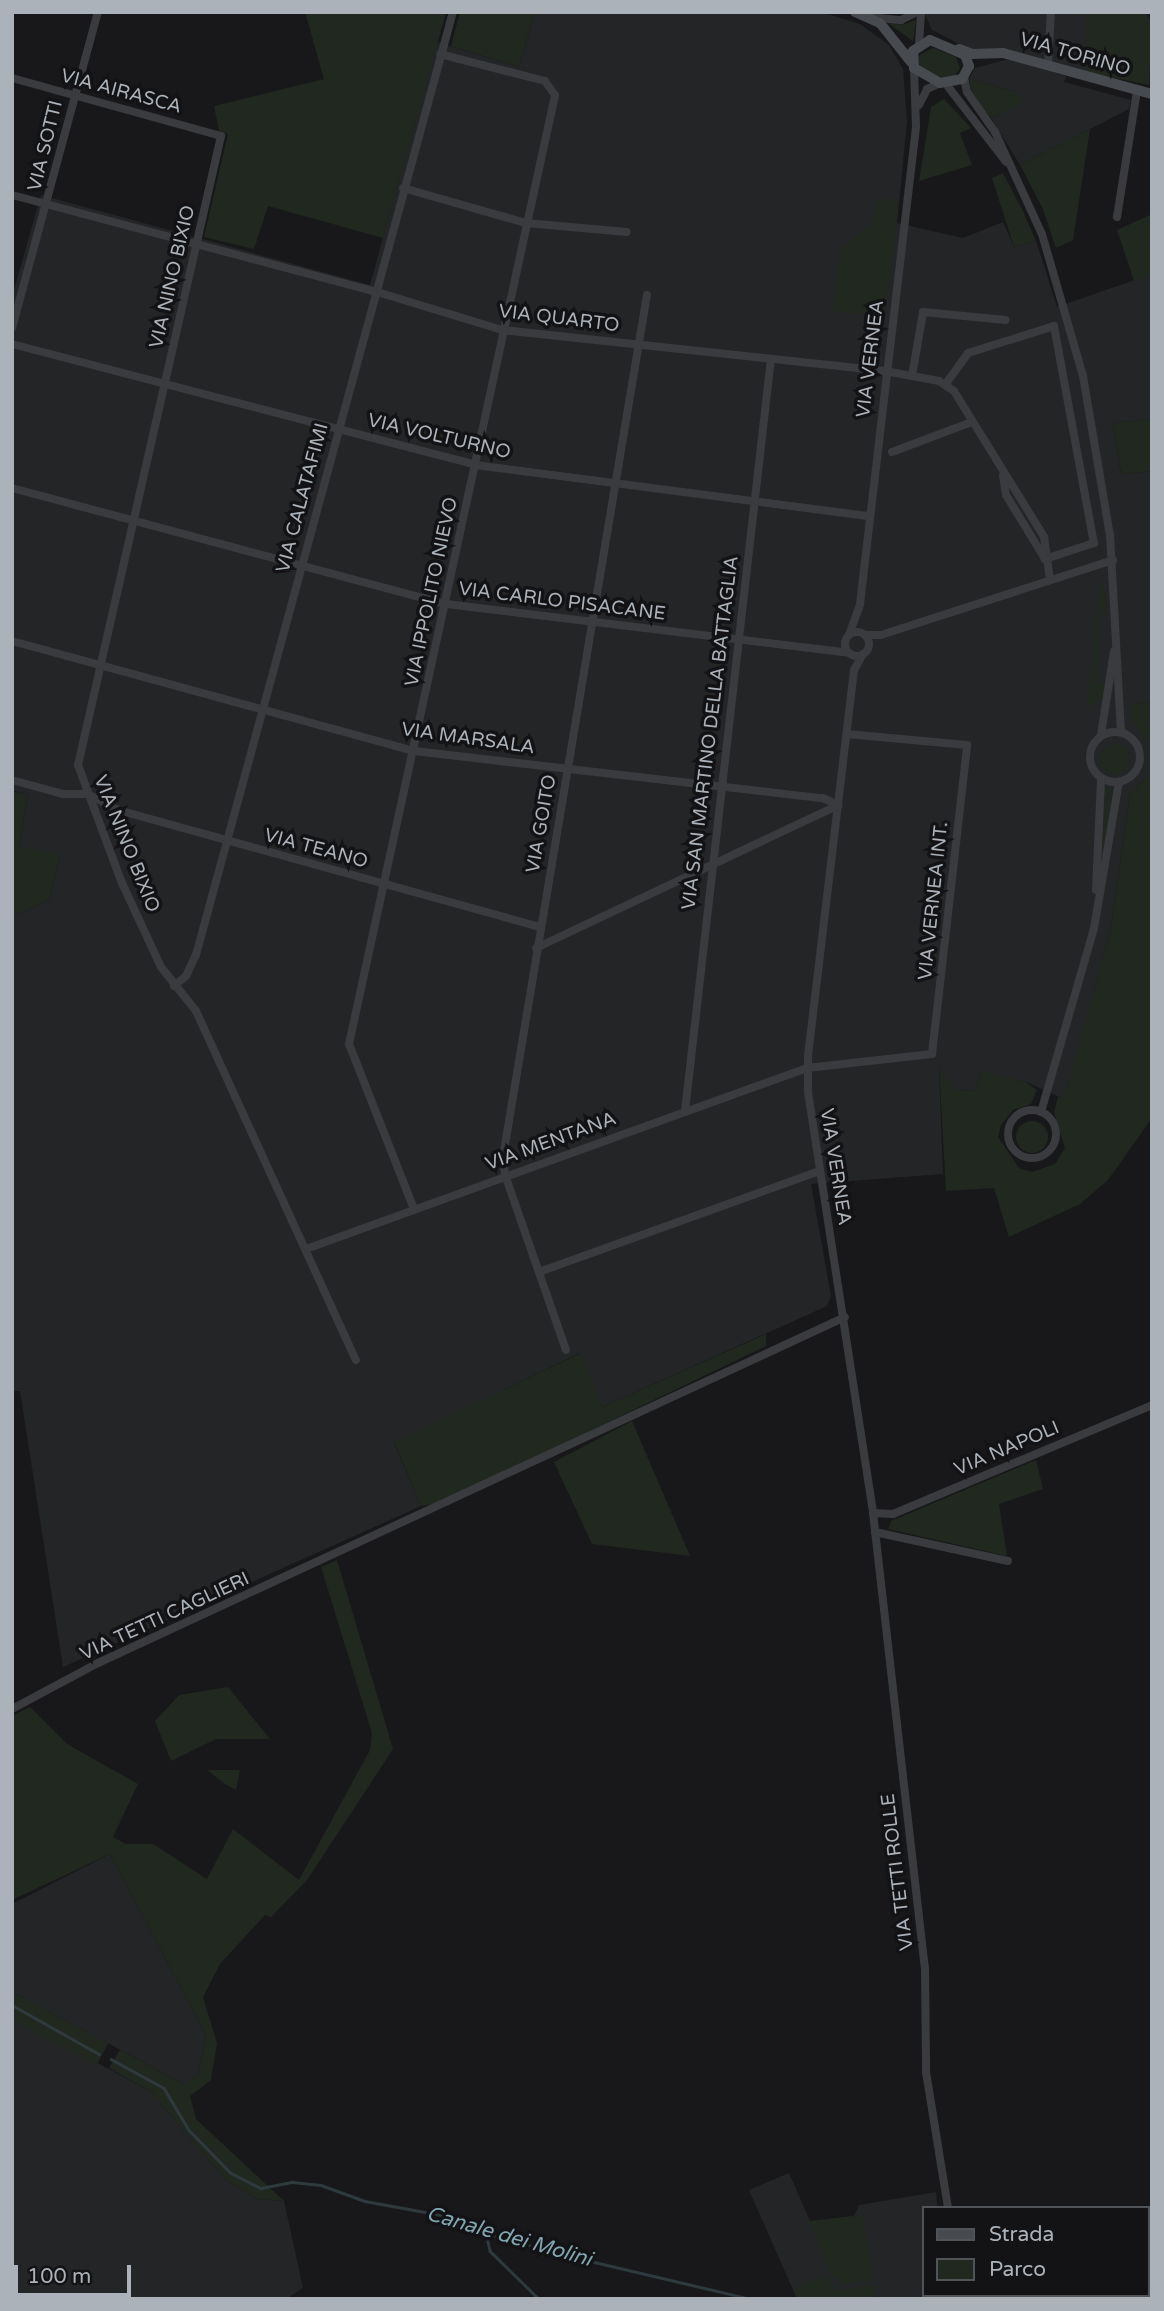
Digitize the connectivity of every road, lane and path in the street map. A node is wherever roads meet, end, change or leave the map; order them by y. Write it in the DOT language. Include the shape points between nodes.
graph roads {
  1 [pos="98,12"];
  2 [pos="453,12"];
  3 [pos="855,12"];
  4 [pos="1051,12"];
  5 [pos="920,15"];
  6 [pos="868,16"];
  7 [pos="896,38"];
  8 [pos="936,41"];
  9 [pos="918,44"];
  10 [pos="959,49"];
  11 [pos="440,54"];
  12 [pos="988,55"];
  13 [pos="1048,65"];
  14 [pos="913,66"];
  15 [pos="966,74"];
  16 [pos="12,78"];
  17 [pos="943,84"];
  18 [pos="1137,91"];
  19 [pos="1152,94"];
  20 [pos="75,96"];
  21 [pos="917,107"];
  22 [pos="221,136"];
  23 [pos="1012,170"];
  24 [pos="403,188"];
  25 [pos="12,195"];
  26 [pos="48,204"];
  27 [pos="1117,217"];
  28 [pos="526,223"];
  29 [pos="627,232"];
  30 [pos="197,246"];
  31 [pos="374,291"];
  32 [pos="648,295"];
  33 [pos="1006,320"];
  34 [pos="12,328"];
  35 [pos="502,330"];
  36 [pos="12,344"];
  37 [pos="639,345"];
  38 [pos="771,359"];
  39 [pos="885,371"];
  40 [pos="912,376"];
  41 [pos="164,384"];
  42 [pos="945,385"];
  43 [pos="972,422"];
  44 [pos="338,430"];
  45 [pos="892,452"];
  46 [pos="475,466"];
  47 [pos="615,483"];
  48 [pos="12,488"];
  49 [pos="755,500"];
  50 [pos="868,516"];
  51 [pos="132,519"];
  52 [pos="1045,559"];
  53 [pos="1113,560"];
  54 [pos="302,563"];
  55 [pos="1050,579"];
  56 [pos="446,604"];
  57 [pos="858,614"];
  58 [pos="592,622"];
  59 [pos="1117,630"];
  60 [pos="849,635"];
  61 [pos="864,635"];
  62 [pos="881,635"];
  63 [pos="737,639"];
  64 [pos="12,641"];
  65 [pos="845,644"];
  66 [pos="866,650"];
  67 [pos="831,651"];
  68 [pos="849,654"];
  69 [pos="102,664"];
  70 [pos="854,670"];
  71 [pos="261,711"];
  72 [pos="1121,732"];
  73 [pos="847,734"];
  74 [pos="1101,735"];
  75 [pos="414,751"];
  76 [pos="1152,756"];
  77 [pos="1140,757"];
  78 [pos="567,769"];
  79 [pos="1101,779"];
  80 [pos="12,780"];
  81 [pos="1119,782"];
  82 [pos="720,786"];
  83 [pos="88,794"];
  84 [pos="810,797"];
  85 [pos="838,805"];
  86 [pos="811,815"];
  87 [pos="225,841"];
  88 [pos="712,862"];
  89 [pos="386,884"];
  90 [pos="539,927"];
  91 [pos="1094,928"];
  92 [pos="536,948"];
  93 [pos="174,986"];
  94 [pos="807,1068"];
  95 [pos="685,1111"];
  96 [pos="1041,1112"];
  97 [pos="819,1171"];
  98 [pos="505,1175"];
  99 [pos="414,1209"];
  100 [pos="306,1249"];
  101 [pos="538,1272"];
  102 [pos="845,1317"];
  103 [pos="566,1350"];
  104 [pos="356,1360"];
  105 [pos="1152,1405"];
  106 [pos="873,1513"];
  107 [pos="875,1532"];
  108 [pos="1008,1561"];
  109 [pos="12,1709"];
  110 [pos="948,2206"];
  1 -- 20 [label="street, VIA SOTTI"];
  2 -- 11 [label="street, VIA CALATAFIMI"];
  3 -- 6 [label="main road"];
  4 -- 13 [label="street"];
  5 -- 6 [label="street" via="901,20"];
  5 -- 8 [label="street"];
  5 -- 9 [label="street"];
  6 -- 7 [label="main road"];
  7 -- 9 [label="main road"];
  7 -- 14 [label="main road"];
  8 -- 9 [label="main road"];
  8 -- 10 [label="main road"];
  9 -- 14 [label="main road"];
  10 -- 12 [label="main road, VIA TORINO"];
  10 -- 15 [label="main road" via="967,58"];
  11 -- 24 [label="street, VIA CALATAFIMI"];
  11 -- 28 [label="street, VIA IPPOLITO NIEVO" via="545,81 555,95"];
  12 -- 13 [label="main road, VIA TORINO" via="1003,53"];
  12 -- 15 [label="main road"];
  13 -- 18 [label="main road, VIA TORINO"];
  14 -- 17 [label="main road"];
  14 -- 21 [label="street, VIA VERNEA"];
  15 -- 17 [label="main road"];
  15 -- 23 [label="street" via="967,92 995,132"];
  16 -- 20 [label="street, VIA AIRASCA"];
  17 -- 21 [label="street" via="928,89"];
  17 -- 23 [label="street"];
  18 -- 19 [label="main road, VIA TORINO"];
  18 -- 27 [label="street"];
  20 -- 22 [label="street, VIA AIRASCA"];
  20 -- 26 [label="street, VIA SOTTI"];
  21 -- 39 [label="street, VIA VERNEA"];
  22 -- 30 [label="street, VIA NINO BIXIO"];
  23 -- 53 [label="street" via="1042,234 1072,328 1094,426"];
  24 -- 28 [label="street"];
  24 -- 31 [label="street, VIA CALATAFIMI"];
  25 -- 26 [label="street, VIA QUARTO"];
  26 -- 30 [label="street, VIA QUARTO"];
  26 -- 34 [label="street, VIA SOTTI"];
  28 -- 29 [label="street"];
  28 -- 35 [label="street, VIA IPPOLITO NIEVO"];
  30 -- 31 [label="street, VIA QUARTO"];
  30 -- 41 [label="street, VIA NINO BIXIO"];
  31 -- 35 [label="street, VIA QUARTO"];
  31 -- 44 [label="street, VIA CALATAFIMI"];
  32 -- 37 [label="street, VIA GOITO"];
  33 -- 40 [label="street" via="923,312"];
  35 -- 37 [label="street, VIA QUARTO"];
  35 -- 46 [label="street, VIA IPPOLITO NIEVO"];
  36 -- 41 [label="street, VIA VOLTURNO"];
  37 -- 38 [label="street, VIA QUARTO"];
  37 -- 47 [label="street, VIA GOITO"];
  38 -- 39 [label="street, VIA QUARTO"];
  38 -- 49 [label="street, VIA SAN MARTINO DELLA BATTAGLIA"];
  39 -- 40 [label="street, VIA QUARTO"];
  39 -- 50 [label="street, VIA VERNEA"];
  40 -- 42 [label="street, VIA QUARTO"];
  41 -- 44 [label="street, VIA VOLTURNO"];
  41 -- 51 [label="street, VIA NINO BIXIO"];
  42 -- 43 [label="street" via="954,391"];
  42 -- 52 [label="street" via="968,353 1054,326 1094,543"];
  43 -- 45 [label="street"];
  43 -- 52 [label="street" via="1003,476 1006,495"];
  44 -- 46 [label="street, VIA VOLTURNO"];
  44 -- 54 [label="street, VIA CALATAFIMI"];
  46 -- 47 [label="street, VIA VOLTURNO"];
  46 -- 56 [label="street, VIA IPPOLITO NIEVO"];
  47 -- 49 [label="street, VIA VOLTURNO"];
  47 -- 58 [label="street, VIA GOITO"];
  48 -- 51 [label="street, VIA CARLO PISACANE"];
  49 -- 50 [label="street, VIA VOLTURNO"];
  49 -- 63 [label="street, VIA SAN MARTINO DELLA BATTAGLIA"];
  50 -- 57 [label="street, VIA VERNEA"];
  51 -- 54 [label="street, VIA CARLO PISACANE"];
  51 -- 69 [label="street, VIA NINO BIXIO"];
  52 -- 55 [label="street"];
  53 -- 55 [label="street"];
  53 -- 59 [label="street"];
  54 -- 56 [label="street, VIA CARLO PISACANE"];
  54 -- 71 [label="street, VIA CALATAFIMI"];
  55 -- 62 [label="street"];
  56 -- 58 [label="street, VIA CARLO PISACANE"];
  56 -- 75 [label="street, VIA IPPOLITO NIEVO"];
  57 -- 60 [label="street"];
  57 -- 61 [label="street"];
  58 -- 63 [label="street, VIA CARLO PISACANE"];
  58 -- 78 [label="street, VIA GOITO"];
  59 -- 72 [label="street"];
  59 -- 74 [label="street"];
  60 -- 61 [label="street"];
  60 -- 65 [label="street"];
  61 -- 62 [label="street"];
  61 -- 66 [label="street"];
  62 -- 66 [label="street"];
  63 -- 67 [label="street, VIA CARLO PISACANE"];
  63 -- 82 [label="street, VIA SAN MARTINO DELLA BATTAGLIA"];
  64 -- 69 [label="street, VIA MARSALA"];
  65 -- 67 [label="street"];
  65 -- 68 [label="street"];
  66 -- 68 [label="street, VIA CARLO PISACANE"];
  66 -- 70 [label="street"];
  67 -- 68 [label="street, VIA CARLO PISACANE"];
  68 -- 70 [label="street"];
  69 -- 71 [label="street, VIA MARSALA"];
  69 -- 83 [label="street, VIA NINO BIXIO" via="78,765"];
  70 -- 73 [label="street, VIA VERNEA"];
  71 -- 75 [label="street, VIA MARSALA"];
  71 -- 87 [label="street, VIA CALATAFIMI"];
  72 -- 74 [label="street"];
  72 -- 77 [label="street" via="1134,741"];
  73 -- 85 [label="street, VIA VERNEA"];
  73 -- 94 [label="street, VIA VERNEA INT." via="967,746 932,1054"];
  74 -- 79 [label="street" via="1089,755 1093,771"];
  75 -- 78 [label="street, VIA MARSALA"];
  75 -- 89 [label="street, VIA IPPOLITO NIEVO"];
  76 -- 77 [label="street"];
  77 -- 81 [label="street" via="1134,774"];
  78 -- 82 [label="street, VIA MARSALA"];
  78 -- 90 [label="street, VIA GOITO"];
  79 -- 81 [label="street"];
  79 -- 91 [label="street"];
  80 -- 83 [label="street" via="64,794"];
  81 -- 91 [label="street"];
  82 -- 84 [label="street, VIA MARSALA"];
  82 -- 88 [label="street, VIA SAN MARTINO DELLA BATTAGLIA"];
  83 -- 87 [label="street, VIA TEANO" via="118,810"];
  83 -- 93 [label="street, VIA NINO BIXIO" via="122,883 160,967"];
  84 -- 85 [label="street, VIA MARSALA"];
  84 -- 86 [label="street"];
  85 -- 86 [label="street"];
  85 -- 94 [label="street, VIA VERNEA"];
  86 -- 88 [label="street"];
  87 -- 89 [label="street, VIA TEANO"];
  87 -- 93 [label="street, VIA CALATAFIMI" via="191,970"];
  88 -- 92 [label="street"];
  88 -- 95 [label="street, VIA SAN MARTINO DELLA BATTAGLIA"];
  89 -- 90 [label="street, VIA TEANO"];
  89 -- 99 [label="street, VIA IPPOLITO NIEVO" via="349,1044"];
  90 -- 92 [label="street, VIA GOITO"];
  91 -- 96 [label="street"];
  92 -- 98 [label="street, VIA GOITO" via="503,1157"];
  93 -- 100 [label="street, VIA NINO BIXIO" via="196,1011"];
  94 -- 95 [label="street, VIA MENTANA"];
  94 -- 97 [label="street, VIA VERNEA"];
  95 -- 98 [label="street, VIA MENTANA"];
  96 -- 96 [label="street" via="1027,1111 1010,1125 1010,1143 1021,1155 1042,1156 1053,1146 1055,1130"];
  97 -- 101 [label="street"];
  97 -- 102 [label="street, VIA VERNEA"];
  98 -- 99 [label="street, VIA MENTANA"];
  98 -- 101 [label="street, VIA GOITO"];
  99 -- 100 [label="street, VIA MENTANA"];
  100 -- 104 [label="street, VIA NINO BIXIO"];
  101 -- 103 [label="street, VIA GOITO"];
  102 -- 106 [label="street, VIA VERNEA"];
  102 -- 109 [label="street, VIA TETTI CAGLIERI" via="98,1664"];
  105 -- 106 [label="street, VIA NAPOLI" via="892,1514"];
  106 -- 107 [label="street, VIA VERNEA"];
  107 -- 108 [label="street"];
  107 -- 110 [label="street, VIA TETTI ROLLE" via="925,1968 926,2071"];
}
